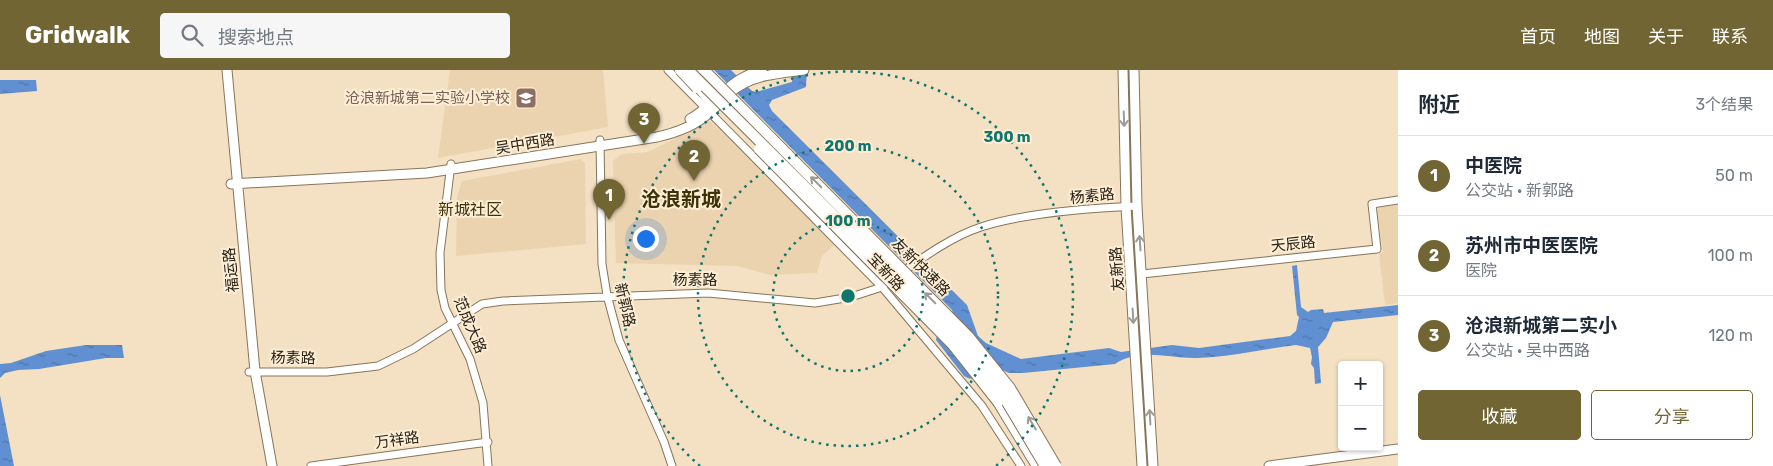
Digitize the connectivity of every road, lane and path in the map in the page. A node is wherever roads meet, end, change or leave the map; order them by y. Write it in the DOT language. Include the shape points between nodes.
graph roads {
  1 [pos="224,70"];
  2 [pos="668,70"];
  3 [pos="680,70"];
  4 [pos="687,70"];
  5 [pos="705,70"];
  6 [pos="762,70"];
  7 [pos="804,70"];
  8 [pos="1123,70"];
  9 [pos="1134,70"];
  10 [pos="745,79"];
  11 [pos="708,106"];
  12 [pos="738,112"];
  13 [pos="600,143"];
  14 [pos="452,167"];
  15 [pos="234,181"];
  16 [pos="1398,200"];
  17 [pos="1137,206"];
  18 [pos="1126,207"];
  19 [pos="1142,274"];
  20 [pos="882,287"];
  21 [pos="607,295"];
  22 [pos="452,323"];
  23 [pos="252,371"];
  24 [pos="488,442"];
  25 [pos="1398,449"];
  26 [pos="1398,454"];
  27 [pos="266,466"];
  28 [pos="272,466"];
  29 [pos="310,466"];
  30 [pos="488,466"];
  31 [pos="672,466"];
  32 [pos="1021,466"];
  33 [pos="1037,466"];
  34 [pos="1045,466"];
  35 [pos="1056,466"];
  36 [pos="1142,466"];
  37 [pos="1153,466"];
  38 [pos="1269,466"];
  39 [pos="1310,466"];
  1 -- 15 [label="main road, 福运路"];
  2 -- 11 [label="street, 宝新路"];
  3 -- 11 [label="highway, bridge"];
  4 -- 11 [label="highway, bridge"];
  4 -- 12 [label="highway, bridge"];
  5 -- 12 [label="highway, bridge"];
  6 -- 10 [label="main road, 吴中西路"];
  7 -- 10 [label="main road, 吴中西路"];
  8 -- 18 [label="main road, 友新路, one-way"];
  9 -- 17 [label="main road, 友新路"];
  10 -- 11 [label="main road, 吴中西路"];
  11 -- 13 [label="main road, 吴中西路" via="694,123 671,133"];
  11 -- 20 [label="street, 宝新路"];
  11 -- 33 [label="highway, bridge" via="933,324 974,369"];
  12 -- 34 [label="highway, 友新快速路, bridge" via="962,343 1002,394"];
  35 -- 12 [label="highway, 友新快速路, one-way, bridge" via="1010,388 968,336"];
  13 -- 14 [label="main road, 吴中西路"];
  13 -- 21 [label="street, 新郭路" via="602,264"];
  14 -- 15 [label="main road, 吴中西路" via="386,177"];
  14 -- 22 [label="street, 范成大路" via="440,253 441,290"];
  15 -- 23 [label="main road, 福运路"];
  16 -- 19 [label="street, 天辰路" via="1372,204 1377,249"];
  17 -- 18 [label="street, 杨素路"];
  19 -- 17 [label="main road, 友新路, one-way"];
  18 -- 20 [label="street, 杨素路" via="1019,218 980,227 928,254"];
  18 -- 36 [label="main road, 友新路, one-way"];
  37 -- 19 [label="main road, 友新路, one-way"];
  20 -- 21 [label="street, 杨素路" via="815,304 722,293"];
  20 -- 32 [label="street, 宝新路" via="978,400"];
  21 -- 22 [label="street, 杨素路" via="482,304"];
  21 -- 31 [label="street, 新郭路" via="618,340"];
  22 -- 23 [label="street, 杨素路" via="413,350 378,366 327,372"];
  22 -- 24 [label="street, 范成大路" via="470,359 483,403"];
  23 -- 27 [label="main road, 福运路"];
  23 -- 28 [label="main road, 福运路"];
  24 -- 29 [label="street, 万祥路"];
  24 -- 30 [label="street, 范成大路"];
  25 -- 38 [label="main road"];
  26 -- 39 [label="main road"];
}
